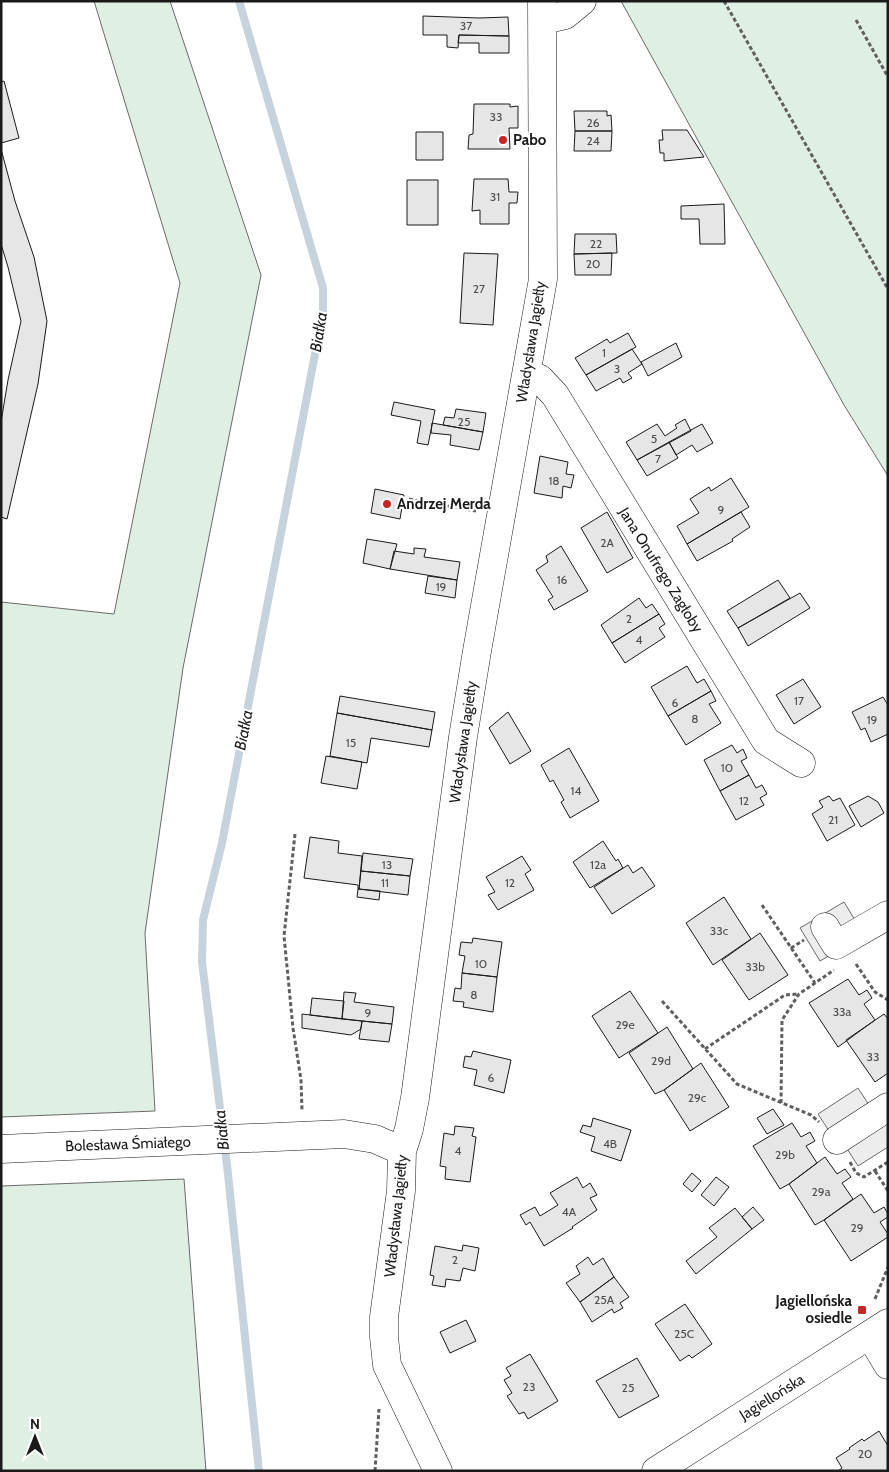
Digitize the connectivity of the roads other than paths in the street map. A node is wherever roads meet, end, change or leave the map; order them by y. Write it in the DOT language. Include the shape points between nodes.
graph roads {
  1 [pos="582,1"];
  2 [pos="542,11"];
  3 [pos="527,373"];
  4 [pos="801,762"];
  5 [pos="888,914"];
  6 [pos="826,927"];
  7 [pos="888,1107"];
  8 [pos="837,1140"];
  9 [pos="1,1149"];
  10 [pos="402,1152"];
  11 [pos="879,1329"];
  12 [pos="888,1365"];
  13 [pos="438,1471"];
  14 [pos="656,1471"];
  1 -- 2 [label="street" via="565,15"];
  2 -- 3 [label="street, Władysława Jagiełły" via="543,279"];
  3 -- 4 [label="street, Jana Onufrego Zagłoby" via="540,379 555,395 766,741"];
  3 -- 10 [label="street, Władysława Jagiełły" via="463,737 415,1098"];
  5 -- 6 [label="street" via="836,945"];
  7 -- 8 [label="street"];
  9 -- 10 [label="street, Bolesława Śmiałego" via="344,1134 375,1139"];
  10 -- 13 [label="street, Władysława Jagiełły" via="401,1191 384,1317 387,1365"];
  11 -- 12 [label="street"];
  11 -- 14 [label="street, Jagiellońska"];
}
